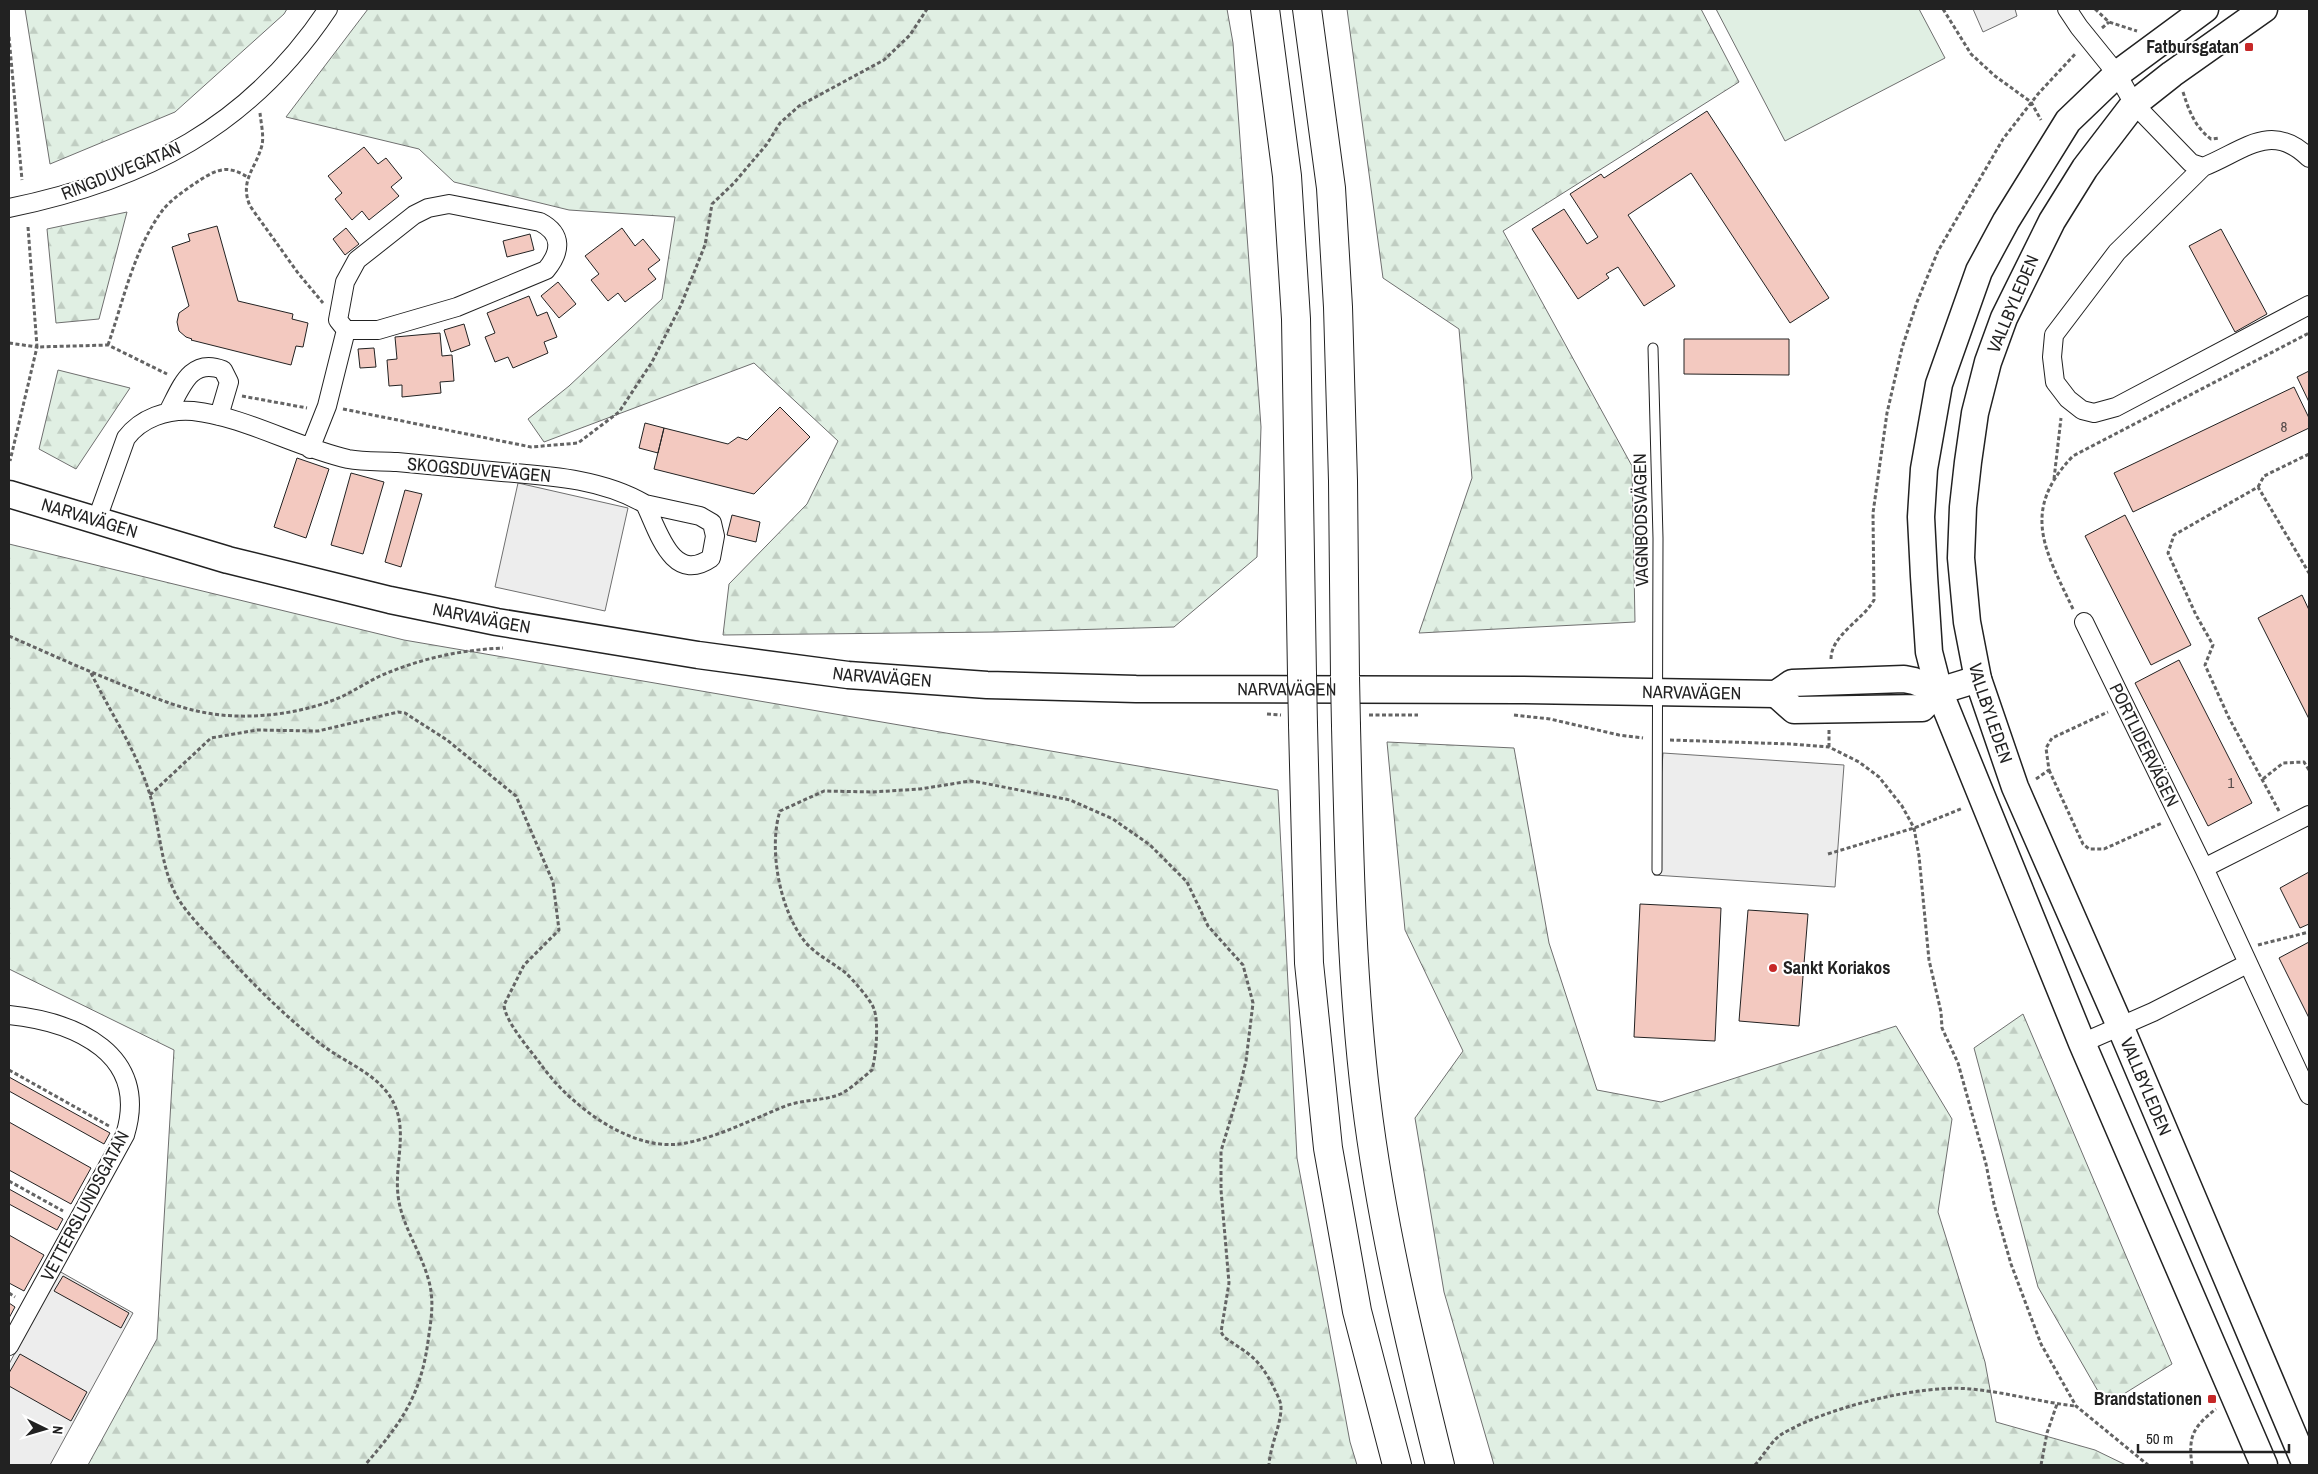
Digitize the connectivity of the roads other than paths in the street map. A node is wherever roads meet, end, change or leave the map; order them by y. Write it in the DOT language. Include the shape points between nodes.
graph roads {
  1 [pos="328,9"];
  2 [pos="1265,9"];
  3 [pos="1307,9"];
  4 [pos="2067,9"];
  5 [pos="2205,9"];
  6 [pos="2264,9"];
  7 [pos="2117,74"];
  8 [pos="2134,104"];
  9 [pos="2309,158"];
  10 [pos="2203,167"];
  11 [pos="9,208"];
  12 [pos="2309,306"];
  13 [pos="342,325"];
  14 [pos="1653,348"];
  15 [pos="168,412"];
  16 [pos="218,416"];
  17 [pos="310,449"];
  18 [pos="9,494"];
  19 [pos="645,504"];
  20 [pos="97,519"];
  21 [pos="2084,622"];
  22 [pos="1928,628"];
  23 [pos="1978,679"];
  24 [pos="1881,680"];
  25 [pos="1939,690"];
  26 [pos="1658,692"];
  27 [pos="1776,694"];
  28 [pos="2309,815"];
  29 [pos="2204,868"];
  30 [pos="1657,870"];
  31 [pos="2245,959"];
  32 [pos="9,1015"];
  33 [pos="2120,1026"];
  34 [pos="2082,1043"];
  35 [pos="2309,1095"];
  36 [pos="9,1346"];
  37 [pos="1397,1465"];
  38 [pos="1440,1465"];
  39 [pos="2264,1465"];
  40 [pos="2306,1465"];
  1 -- 11 [label="street, RINGDUVEGATAN" via="282,69 242,108 195,141 155,162 107,181 46,201"];
  2 -- 37 [label="highway, bridge" via="1287,176 1296,319 1309,963 1328,1148 1357,1311"];
  3 -- 38 [label="highway, bridge" via="1331,188 1338,307 1350,921 1366,1099 1385,1226 1404,1321"];
  4 -- 7 [label="street"];
  5 -- 7 [label="main road, VALLBYLEDEN"];
  6 -- 8 [label="main road, VALLBYLEDEN"];
  7 -- 8 [label="street"];
  7 -- 22 [label="main road, VALLBYLEDEN" via="2068,121 2006,221 1979,271 1939,384 1924,469 1922,516"];
  8 -- 10 [label="street" via="2190,164"];
  8 -- 23 [label="main road, VALLBYLEDEN" via="2085,168 2052,221 2004,318 1988,362 1975,413 1961,549 1967,622"];
  9 -- 10 [label="street" via="2301,150 2276,139 2253,143"];
  10 -- 12 [label="street" via="2117,252 2054,336 2055,382 2082,410 2094,413 2116,406"];
  13 -- 13 [label="street" via="378,330 457,307 546,270 556,259 555,234 540,222 449,204 428,208 414,214 357,260 345,282"];
  13 -- 17 [label="street" via="327,406"];
  14 -- 26 [label="lane, VAGNBODSVÄGEN"];
  15 -- 16 [label="street, SKOGSDUVEVÄGEN" via="191,411"];
  15 -- 16 [label="street" via="189,377 198,368 211,366 223,370 229,382"];
  15 -- 20 [label="street, SKOGSDUVEVÄGEN" via="147,419 126,438"];
  16 -- 17 [label="street, SKOGSDUVEVÄGEN"];
  17 -- 19 [label="street, SKOGSDUVEVÄGEN" via="350,459 566,478 609,489"];
  18 -- 20 [label="main road, NARVAVÄGEN"];
  20 -- 26 [label="main road, NARVAVÄGEN" via="228,560 390,600 660,649 848,675 987,685 1136,689"];
  21 -- 29 [label="street, PORTLIDERVÄGEN"];
  22 -- 24 [label="main road" via="1908,661"];
  22 -- 25 [label="main road, VALLBYLEDEN"];
  23 -- 25 [label="main road"];
  23 -- 33 [label="main road, VALLBYLEDEN" via="2015,788"];
  24 -- 25 [label="main road, NARVAVÄGEN" via="1914,681"];
  24 -- 27 [label="main road, NARVAVÄGEN" via="1792,683"];
  25 -- 27 [label="main road" via="1922,708 1830,711 1794,710"];
  25 -- 34 [label="main road, VALLBYLEDEN"];
  26 -- 27 [label="main road, NARVAVÄGEN"];
  26 -- 30 [label="lane, VAGNBODSVÄGEN"];
  28 -- 29 [label="street"];
  29 -- 31 [label="street, PORTLIDERVÄGEN"];
  31 -- 33 [label="street" via="2218,980"];
  31 -- 35 [label="street, PORTLIDERVÄGEN"];
  32 -- 36 [label="street, VETTERSLUNDSGATAN" via="46,1020 81,1034 105,1051 123,1070 130,1088 130,1120 125,1135"];
  33 -- 34 [label="street"];
  33 -- 40 [label="main road, VALLBYLEDEN"];
  34 -- 39 [label="main road, VALLBYLEDEN"];
}
